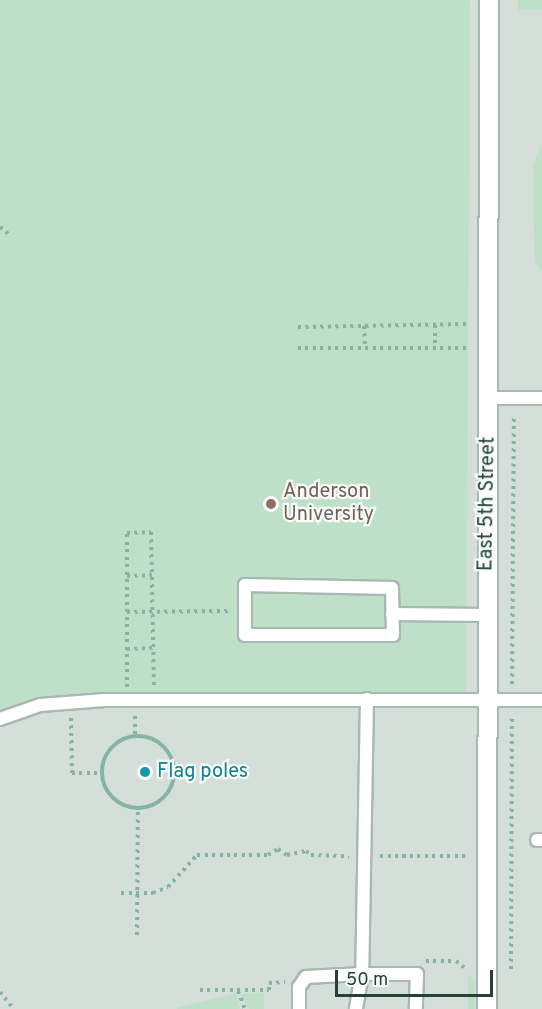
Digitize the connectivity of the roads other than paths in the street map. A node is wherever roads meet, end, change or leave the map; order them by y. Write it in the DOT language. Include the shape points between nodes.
graph roads {
  1 [pos="489,0"];
  2 [pos="489,398"];
  3 [pos="542,398"];
  4 [pos="392,614"];
  5 [pos="486,615"];
  6 [pos="367,699"];
  7 [pos="486,699"];
  8 [pos="542,700"];
  9 [pos="0,718"];
  10 [pos="362,974"];
  11 [pos="299,1009"];
  12 [pos="356,1009"];
  13 [pos="416,1009"];
  14 [pos="487,1009"];
  1 -- 2 [label="street, East 5th Street"];
  2 -- 3 [label="lane"];
  2 -- 5 [label="street, East 5th Street"];
  4 -- 4 [label="lane" via="392,588 245,585 245,635 393,635"];
  4 -- 5 [label="lane"];
  5 -- 7 [label="street, East 5th Street"];
  6 -- 7 [label="lane"];
  6 -- 9 [label="lane" via="127,700 40,705"];
  6 -- 10 [label="lane"];
  7 -- 8 [label="lane"];
  7 -- 14 [label="street, East 5th Street"];
  10 -- 11 [label="lane" via="306,977 299,987"];
  10 -- 12 [label="lane"];
  10 -- 13 [label="lane" via="417,974"];
}
